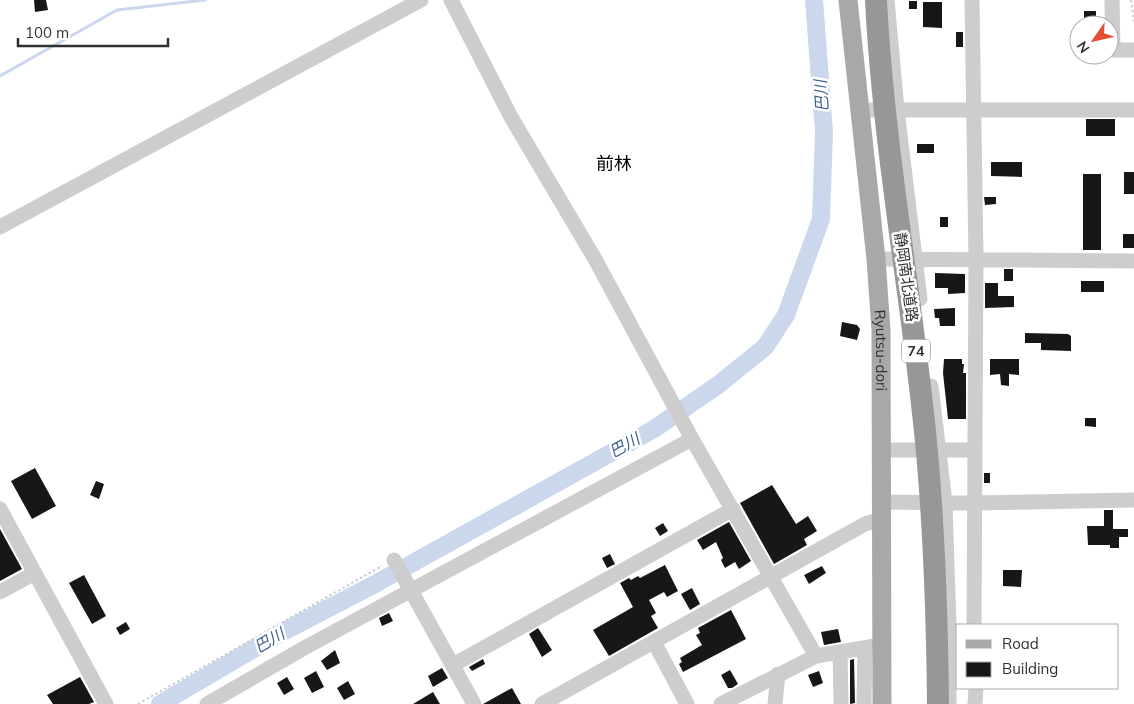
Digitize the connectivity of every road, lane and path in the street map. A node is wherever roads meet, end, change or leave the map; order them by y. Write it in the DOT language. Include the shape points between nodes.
graph roads {
  1 [pos="421,0"];
  2 [pos="451,0"];
  3 [pos="848,0"];
  4 [pos="876,0"];
  5 [pos="881,0"];
  6 [pos="887,0"];
  7 [pos="972,0"];
  8 [pos="1112,0"];
  9 [pos="1131,0"];
  10 [pos="1134,21"];
  11 [pos="1134,50"];
  12 [pos="974,109"];
  13 [pos="860,110"];
  14 [pos="897,110"];
  15 [pos="1134,110"];
  16 [pos="0,227"];
  17 [pos="876,259"];
  18 [pos="915,259"];
  19 [pos="976,259"];
  20 [pos="1134,261"];
  21 [pos="692,439"];
  22 [pos="881,450"];
  23 [pos="974,450"];
  24 [pos="939,451"];
  25 [pos="1134,500"];
  26 [pos="945,503"];
  27 [pos="973,503"];
  28 [pos="0,509"];
  29 [pos="733,509"];
  30 [pos="882,511"];
  31 [pos="394,560"];
  32 [pos="35,573"];
  33 [pos="771,576"];
  34 [pos="411,591"];
  35 [pos="0,592"];
  36 [pos="974,624"];
  37 [pos="654,642"];
  38 [pos="873,646"];
  39 [pos="840,652"];
  40 [pos="816,656"];
  41 [pos="453,665"];
  42 [pos="778,674"];
  43 [pos="976,689"];
  44 [pos="106,704"];
  45 [pos="138,704"];
  46 [pos="207,704"];
  47 [pos="474,704"];
  48 [pos="542,704"];
  49 [pos="687,704"];
  50 [pos="721,704"];
  51 [pos="775,704"];
  52 [pos="841,704"];
  53 [pos="864,704"];
  54 [pos="882,704"];
  55 [pos="938,704"];
  56 [pos="943,704"];
  57 [pos="949,704"];
  58 [pos="975,704"];
  1 -- 16 [label="street"];
  2 -- 21 [label="street" via="511,117 595,259"];
  3 -- 13 [label="main road, Ryutsu-dori / 74"];
  4 -- 55 [label="highway, 静岡南北道路 / 74, bridge" via="883,101 928,463 935,558"];
  5 -- 56 [label="highway, 静岡南北道路 / 74" via="896,167 934,462 941,567"];
  6 -- 14 [label="street"];
  7 -- 12 [label="street"];
  8 -- 11 [label="street" via="1113,50"];
  9 -- 10 [label="path"];
  12 -- 14 [label="street"];
  12 -- 15 [label="street"];
  12 -- 19 [label="street"];
  13 -- 14 [label="street"];
  13 -- 17 [label="main road, Ryutsu-dori / 74"];
  14 -- 18 [label="street"];
  17 -- 18 [label="street"];
  17 -- 22 [label="main road, Ryutsu-dori / 74" via="881,330"];
  18 -- 19 [label="street"];
  18 -- 24 [label="street"];
  19 -- 20 [label="street"];
  19 -- 23 [label="street"];
  21 -- 29 [label="street"];
  21 -- 34 [label="street"];
  22 -- 24 [label="street"];
  22 -- 30 [label="main road, Ryutsu-dori / 74"];
  23 -- 24 [label="street"];
  23 -- 27 [label="street"];
  24 -- 26 [label="street"];
  25 -- 27 [label="street"];
  26 -- 27 [label="street"];
  26 -- 30 [label="street"];
  26 -- 57 [label="street"];
  27 -- 36 [label="street"];
  28 -- 32 [label="street"];
  29 -- 33 [label="street"];
  29 -- 41 [label="street"];
  30 -- 33 [label="street" via="865,524"];
  30 -- 38 [label="main road, Ryutsu-dori / 74"];
  31 -- 34 [label="street"];
  31 -- 45 [label="path"];
  32 -- 35 [label="street"];
  32 -- 44 [label="street"];
  33 -- 37 [label="street"];
  33 -- 40 [label="street"];
  34 -- 41 [label="street"];
  34 -- 46 [label="street"];
  37 -- 48 [label="street"];
  37 -- 49 [label="street"];
  38 -- 39 [label="street"];
  38 -- 53 [label="street"];
  38 -- 54 [label="main road, Ryutsu-dori / 74"];
  39 -- 40 [label="street"];
  39 -- 52 [label="street"];
  40 -- 42 [label="street"];
  41 -- 47 [label="street"];
  42 -- 50 [label="street"];
  42 -- 51 [label="street"];
  43 -- 58 [label="street"];
}
